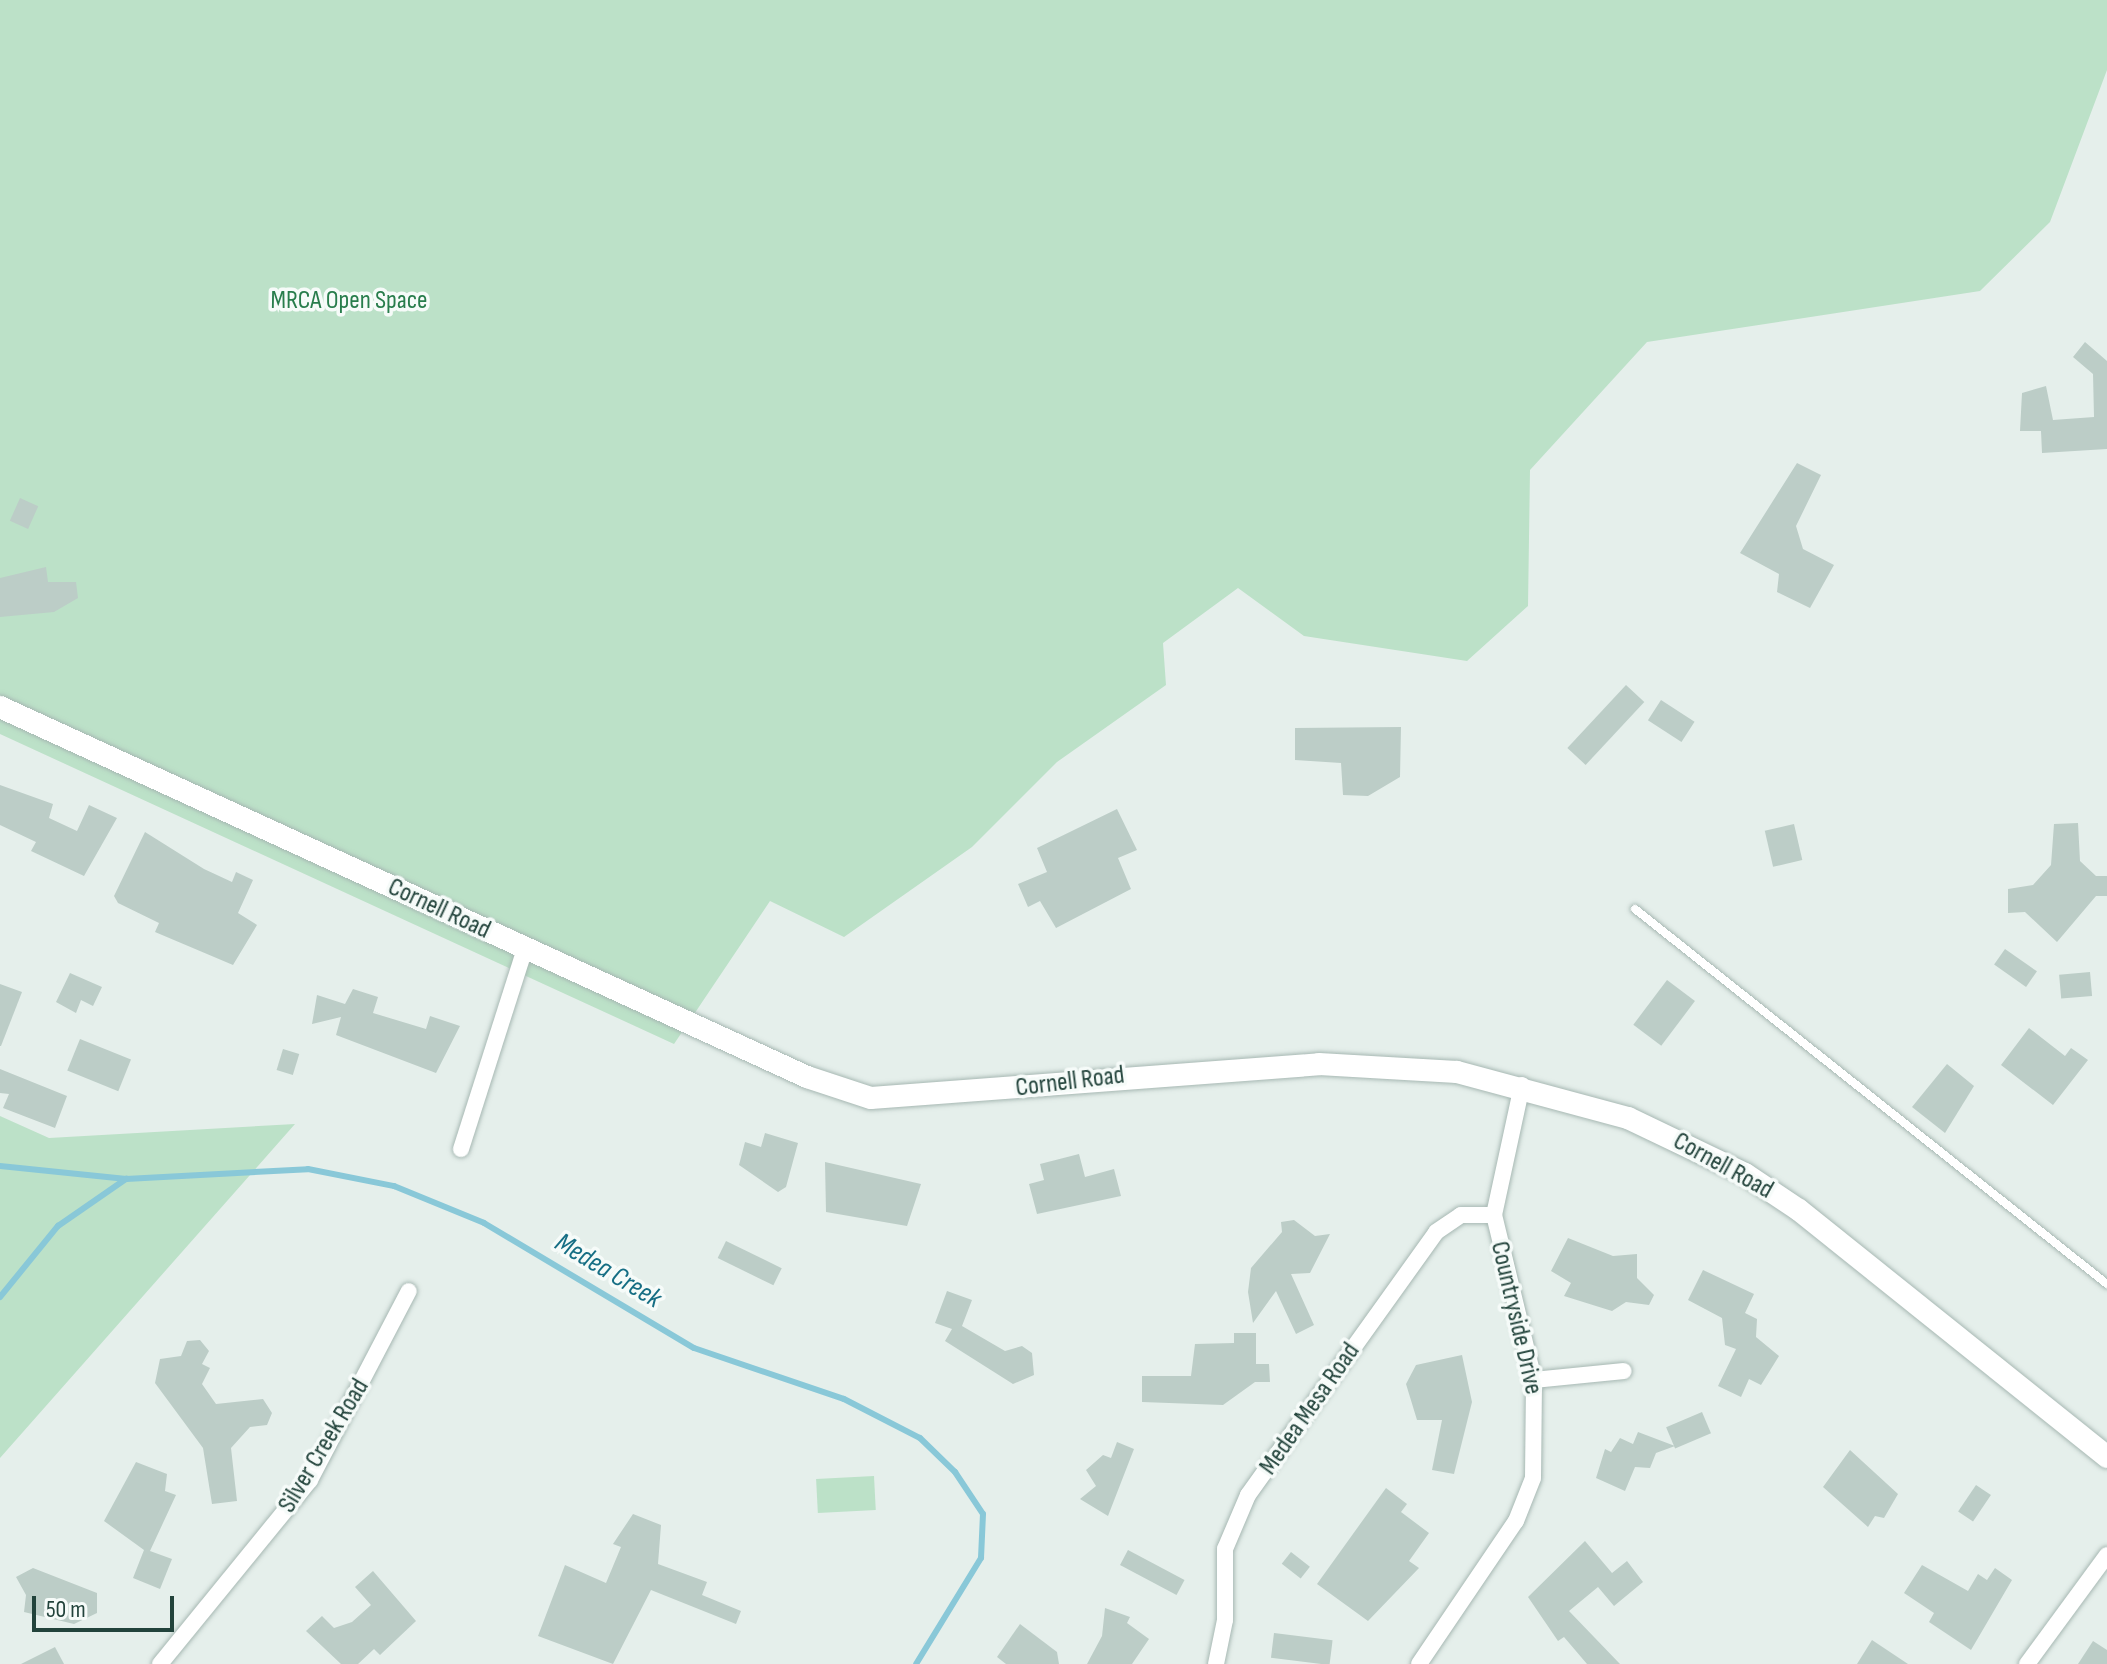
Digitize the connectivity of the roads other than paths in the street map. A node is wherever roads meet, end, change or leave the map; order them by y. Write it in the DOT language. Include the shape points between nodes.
graph roads {
  1 [pos="0,707"];
  2 [pos="1635,909"];
  3 [pos="525,948"];
  4 [pos="1522,1085"];
  5 [pos="461,1149"];
  6 [pos="1494,1215"];
  7 [pos="2107,1284"];
  8 [pos="409,1291"];
  9 [pos="1624,1371"];
  10 [pos="1534,1380"];
  11 [pos="2107,1457"];
  12 [pos="2107,1555"];
  13 [pos="160,1664"];
  14 [pos="1216,1664"];
  15 [pos="1419,1664"];
  16 [pos="2027,1664"];
  1 -- 3 [label="main road, Cornell Road"];
  2 -- 7 [label="lane"];
  3 -- 4 [label="main road, Cornell Road" via="807,1077 871,1098 1319,1064 1457,1072"];
  3 -- 5 [label="street"];
  4 -- 6 [label="street, Countryside Drive"];
  4 -- 11 [label="main road, Cornell Road" via="1628,1118 1745,1174"];
  6 -- 10 [label="street, Countryside Drive"];
  6 -- 14 [label="street, Medea Mesa Road" via="1461,1215 1436,1232 1248,1495 1225,1549 1225,1620"];
  8 -- 13 [label="street, Silver Creek Road" via="310,1480"];
  9 -- 10 [label="street"];
  10 -- 15 [label="street, Countryside Drive" via="1533,1478 1516,1521"];
  12 -- 16 [label="street"];
}
